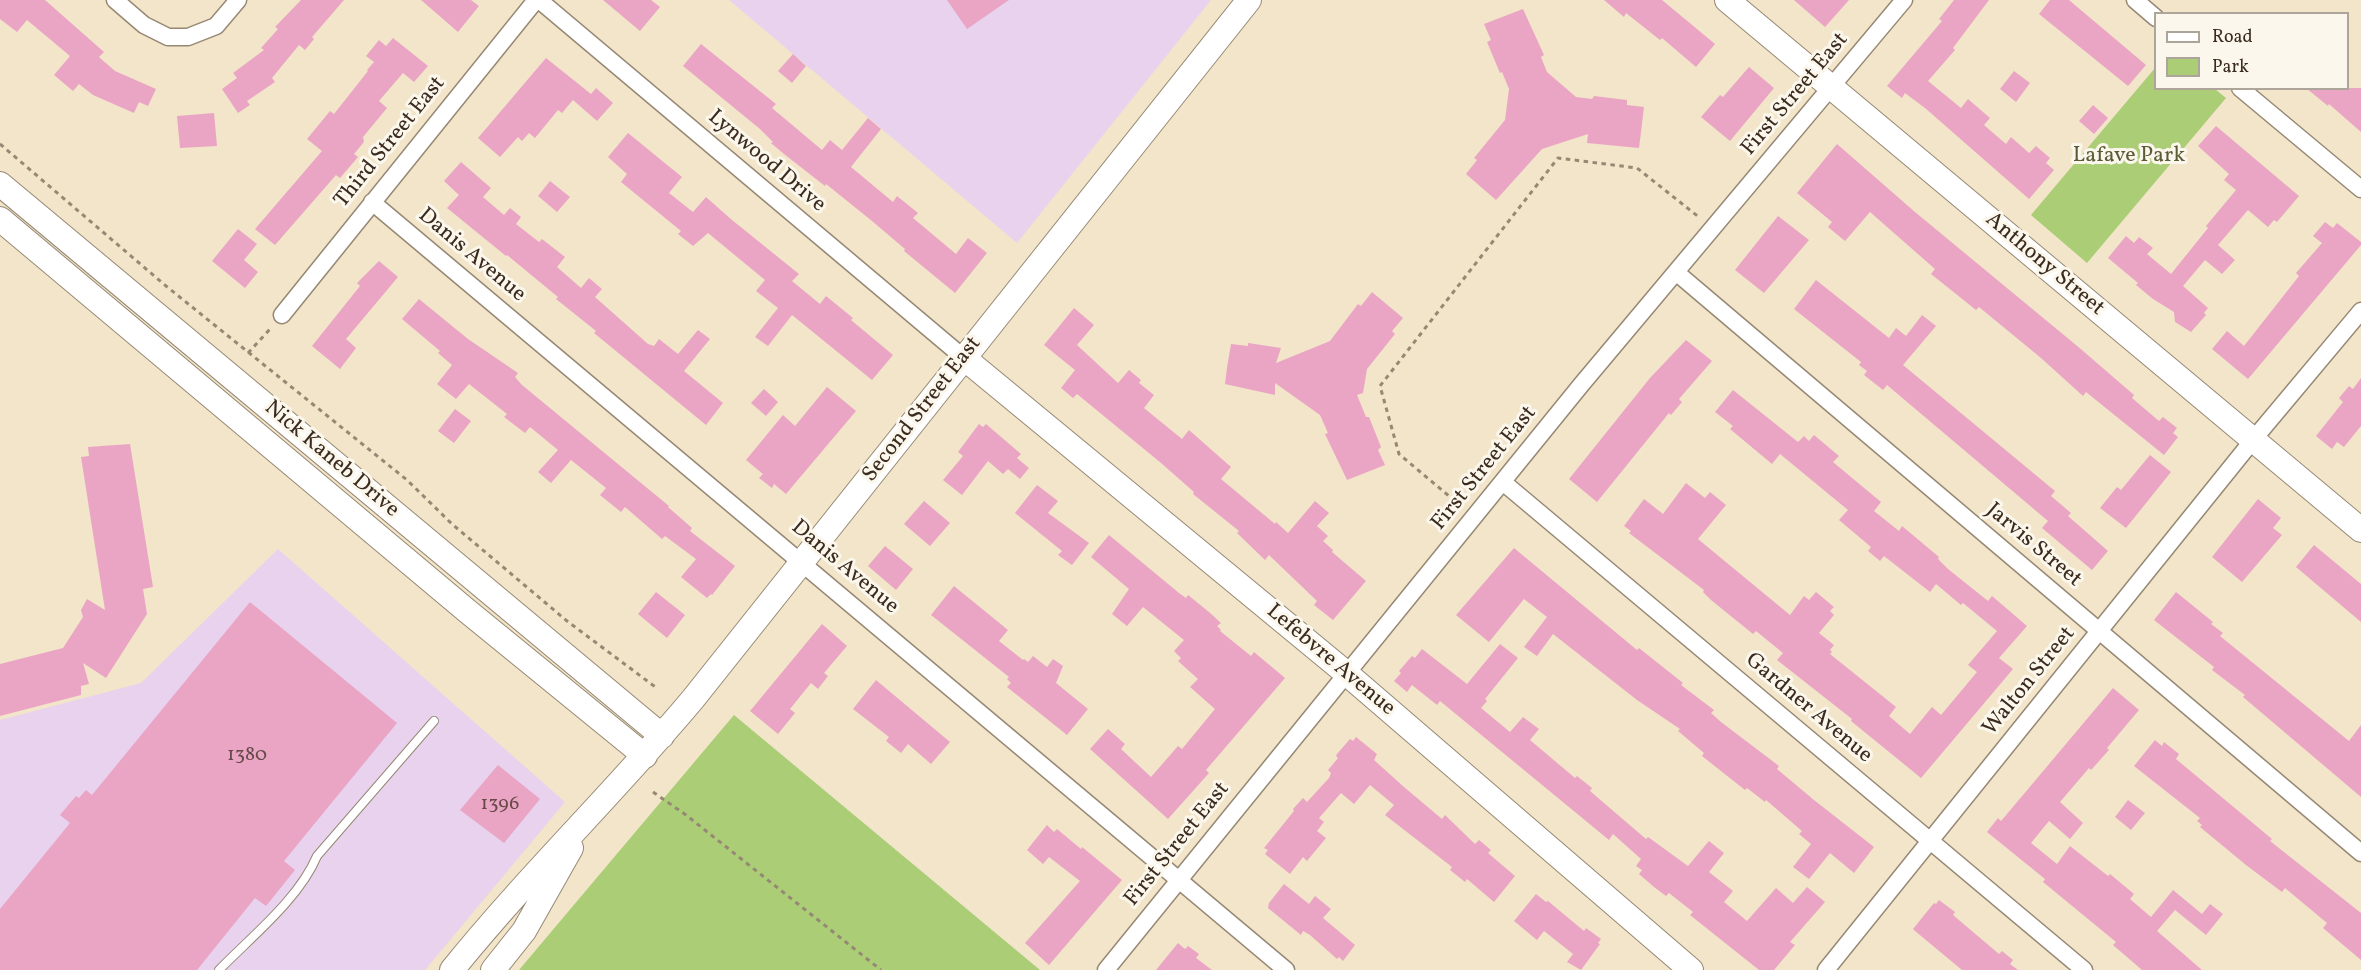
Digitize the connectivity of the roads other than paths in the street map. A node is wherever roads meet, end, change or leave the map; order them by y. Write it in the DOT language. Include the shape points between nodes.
graph roads {
  1 [pos="115,0"];
  2 [pos="238,0"];
  3 [pos="538,0"];
  4 [pos="1249,0"];
  5 [pos="1727,0"];
  6 [pos="1904,0"];
  7 [pos="2134,0"];
  8 [pos="2154,16"];
  9 [pos="1832,87"];
  10 [pos="2242,90"];
  11 [pos="0,184"];
  12 [pos="2361,189"];
  13 [pos="372,202"];
  14 [pos="0,219"];
  15 [pos="1677,273"];
  16 [pos="2361,311"];
  17 [pos="282,315"];
  18 [pos="964,358"];
  19 [pos="2253,440"];
  20 [pos="1504,483"];
  21 [pos="2361,530"];
  22 [pos="803,563"];
  23 [pos="2099,632"];
  24 [pos="1346,673"];
  25 [pos="434,721"];
  26 [pos="662,736"];
  27 [pos="645,756"];
  28 [pos="590,815"];
  29 [pos="1931,842"];
  30 [pos="2361,853"];
  31 [pos="1179,880"];
  32 [pos="219,970"];
  33 [pos="452,970"];
  34 [pos="493,970"];
  35 [pos="1106,970"];
  36 [pos="1286,970"];
  37 [pos="1691,970"];
  38 [pos="1827,970"];
  39 [pos="2084,970"];
  1 -- 2 [label="street" via="144,25 168,37 188,38 216,26"];
  3 -- 13 [label="street, Third Street East"];
  3 -- 18 [label="street, Lynwood Drive"];
  4 -- 18 [label="street, Second Street East"];
  5 -- 9 [label="street, Anthony Street"];
  6 -- 9 [label="street, First Street East"];
  7 -- 8 [label="street"];
  9 -- 15 [label="street, First Street East"];
  9 -- 19 [label="street, Anthony Street"];
  10 -- 12 [label="street"];
  11 -- 26 [label="street, Nick Kaneb Drive"];
  13 -- 17 [label="street, Third Street East"];
  13 -- 22 [label="street, Danis Avenue"];
  14 -- 27 [label="street, Nick Kaneb Drive"];
  15 -- 20 [label="street, First Street East"];
  15 -- 23 [label="street, Jarvis Street"];
  16 -- 19 [label="street, Walton Street"];
  18 -- 22 [label="street, Second Street East"];
  18 -- 24 [label="street, Lefebvre Avenue"];
  19 -- 21 [label="street, Anthony Street"];
  19 -- 23 [label="street, Walton Street"];
  20 -- 24 [label="street, First Street East"];
  20 -- 29 [label="street, Gardner Avenue"];
  22 -- 26 [label="street, Second Street East"];
  22 -- 31 [label="street, Danis Avenue"];
  23 -- 29 [label="street, Walton Street"];
  23 -- 30 [label="street, Jarvis Street"];
  24 -- 31 [label="street, First Street East"];
  24 -- 37 [label="street, Lefebvre Avenue"];
  25 -- 32 [label="lane" via="317,856 311,871 278,910"];
  26 -- 27 [label="street, Second Street East"];
  27 -- 28 [label="street, Second Street East"];
  28 -- 33 [label="street, Second Street East" via="494,918"];
  28 -- 34 [label="street, Second Street East" via="524,931"];
  29 -- 38 [label="street, Walton Street"];
  29 -- 39 [label="street, Gardner Avenue"];
  31 -- 35 [label="street, First Street East"];
  31 -- 36 [label="street, Danis Avenue"];
}
